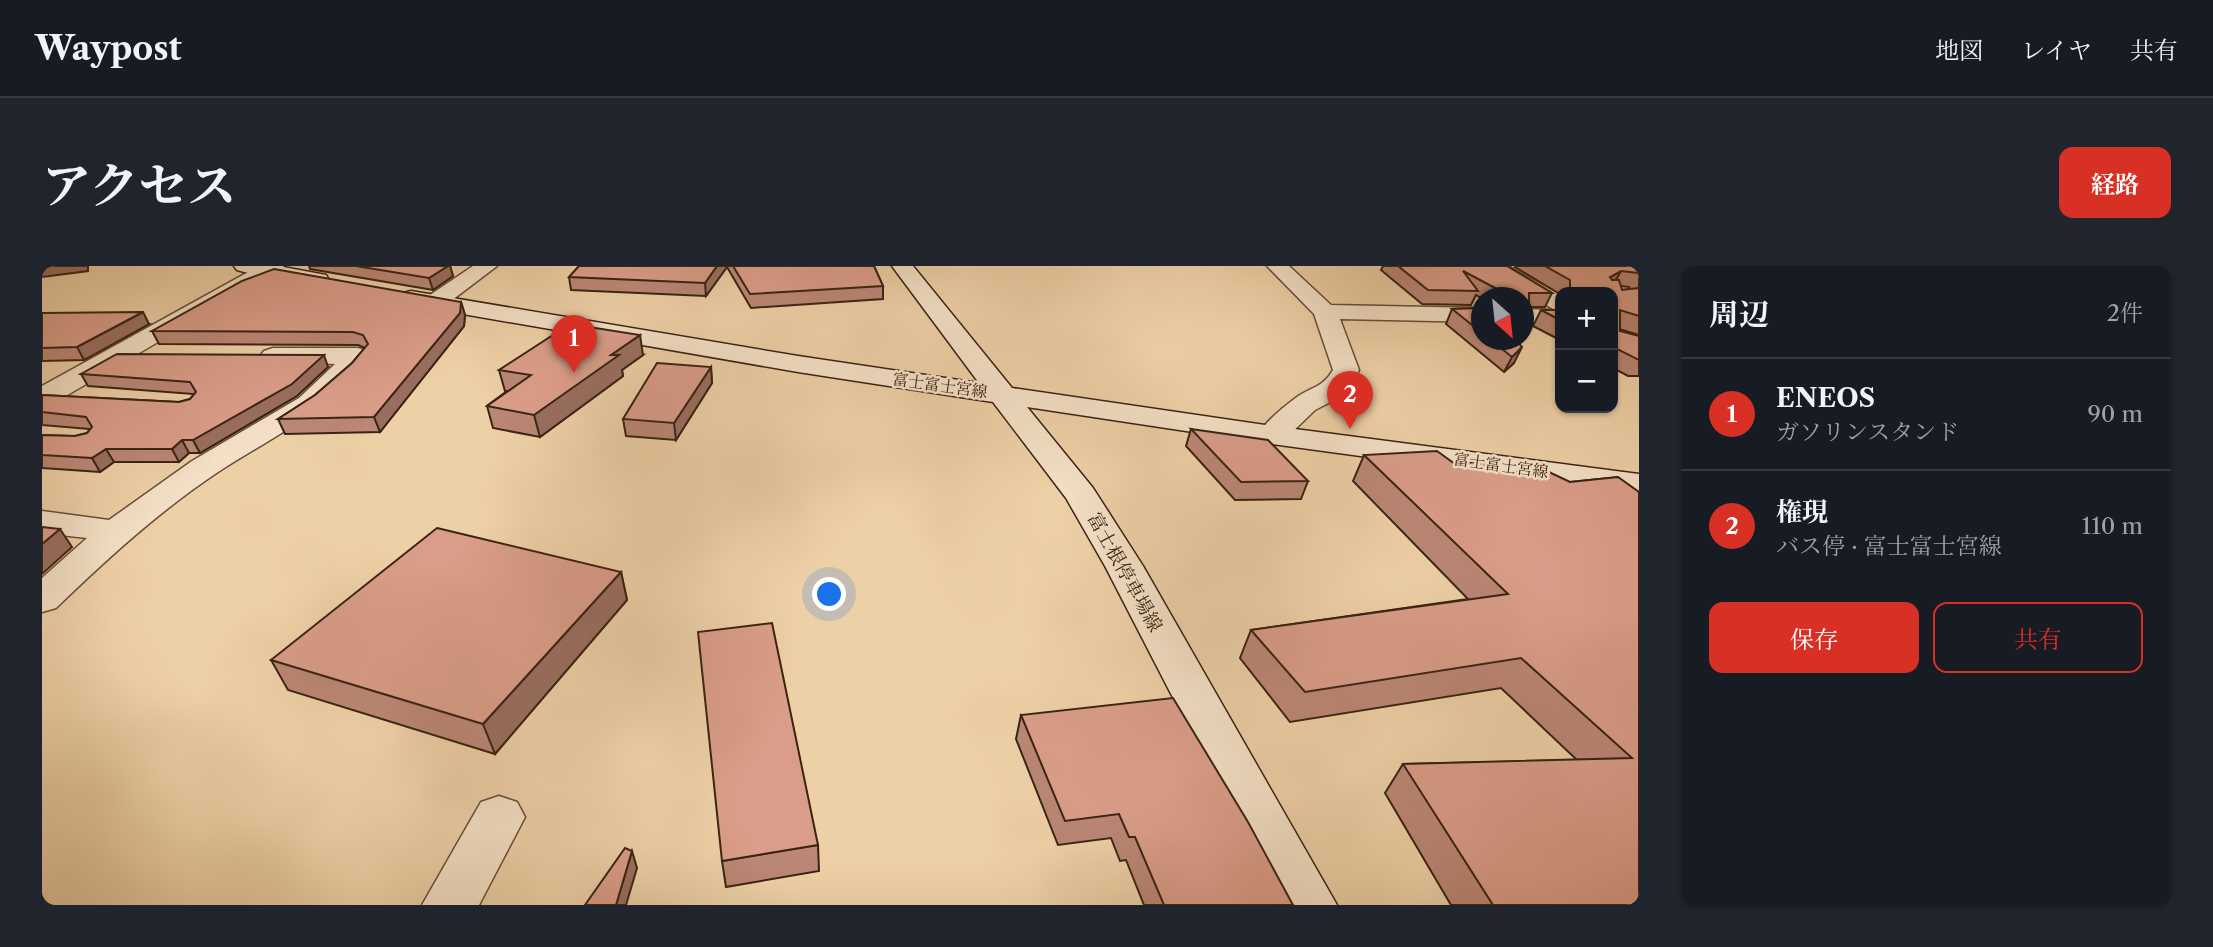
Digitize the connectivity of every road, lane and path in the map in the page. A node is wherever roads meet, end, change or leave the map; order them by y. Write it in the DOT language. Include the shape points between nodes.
graph roads {
  1 [pos="487,266"];
  2 [pos="902,266"];
  3 [pos="1277,266"];
  4 [pos="1493,266"];
  5 [pos="261,268"];
  6 [pos="341,285"];
  7 [pos="391,294"];
  8 [pos="1555,298"];
  9 [pos="435,302"];
  10 [pos="1325,312"];
  11 [pos="1471,315"];
  12 [pos="1534,316"];
  13 [pos="1555,317"];
  14 [pos="117,355"];
  15 [pos="170,355"];
  16 [pos="251,356"];
  17 [pos="44,388"];
  18 [pos="1002,394"];
  19 [pos="1272,435"];
  20 [pos="1639,484"];
  21 [pos="42,522"];
  22 [pos="116,531"];
  23 [pos="42,599"];
  24 [pos="499,817"];
  25 [pos="450,905"];
  26 [pos="1309,905"];
  1 -- 9 [label="main road"];
  2 -- 18 [label="main road, 富士根停車場線"];
  3 -- 10 [label="main road"];
  4 -- 8 [label="main road"];
  5 -- 6 [label="main road"];
  5 -- 14 [label="main road"];
  7 -- 9 [label="main road, 富士富士宮線"];
  9 -- 18 [label="main road, 富士富士宮線"];
  10 -- 11 [label="main road"];
  10 -- 19 [label="main road" via="1346,370 1336,388 1305,404"];
  12 -- 13 [label="main road"];
  14 -- 15 [label="main road"];
  14 -- 17 [label="main road" via="87,385"];
  16 -- 22 [label="main road" via="358,356 309,404 203,468"];
  18 -- 19 [label="main road, 富士富士宮線"];
  18 -- 26 [label="main road, 富士根停車場線" via="1081,495 1124,566"];
  19 -- 20 [label="main road, 富士富士宮線"];
  21 -- 22 [label="main road"];
  22 -- 23 [label="main road"];
  24 -- 25 [label="main road"];
}
